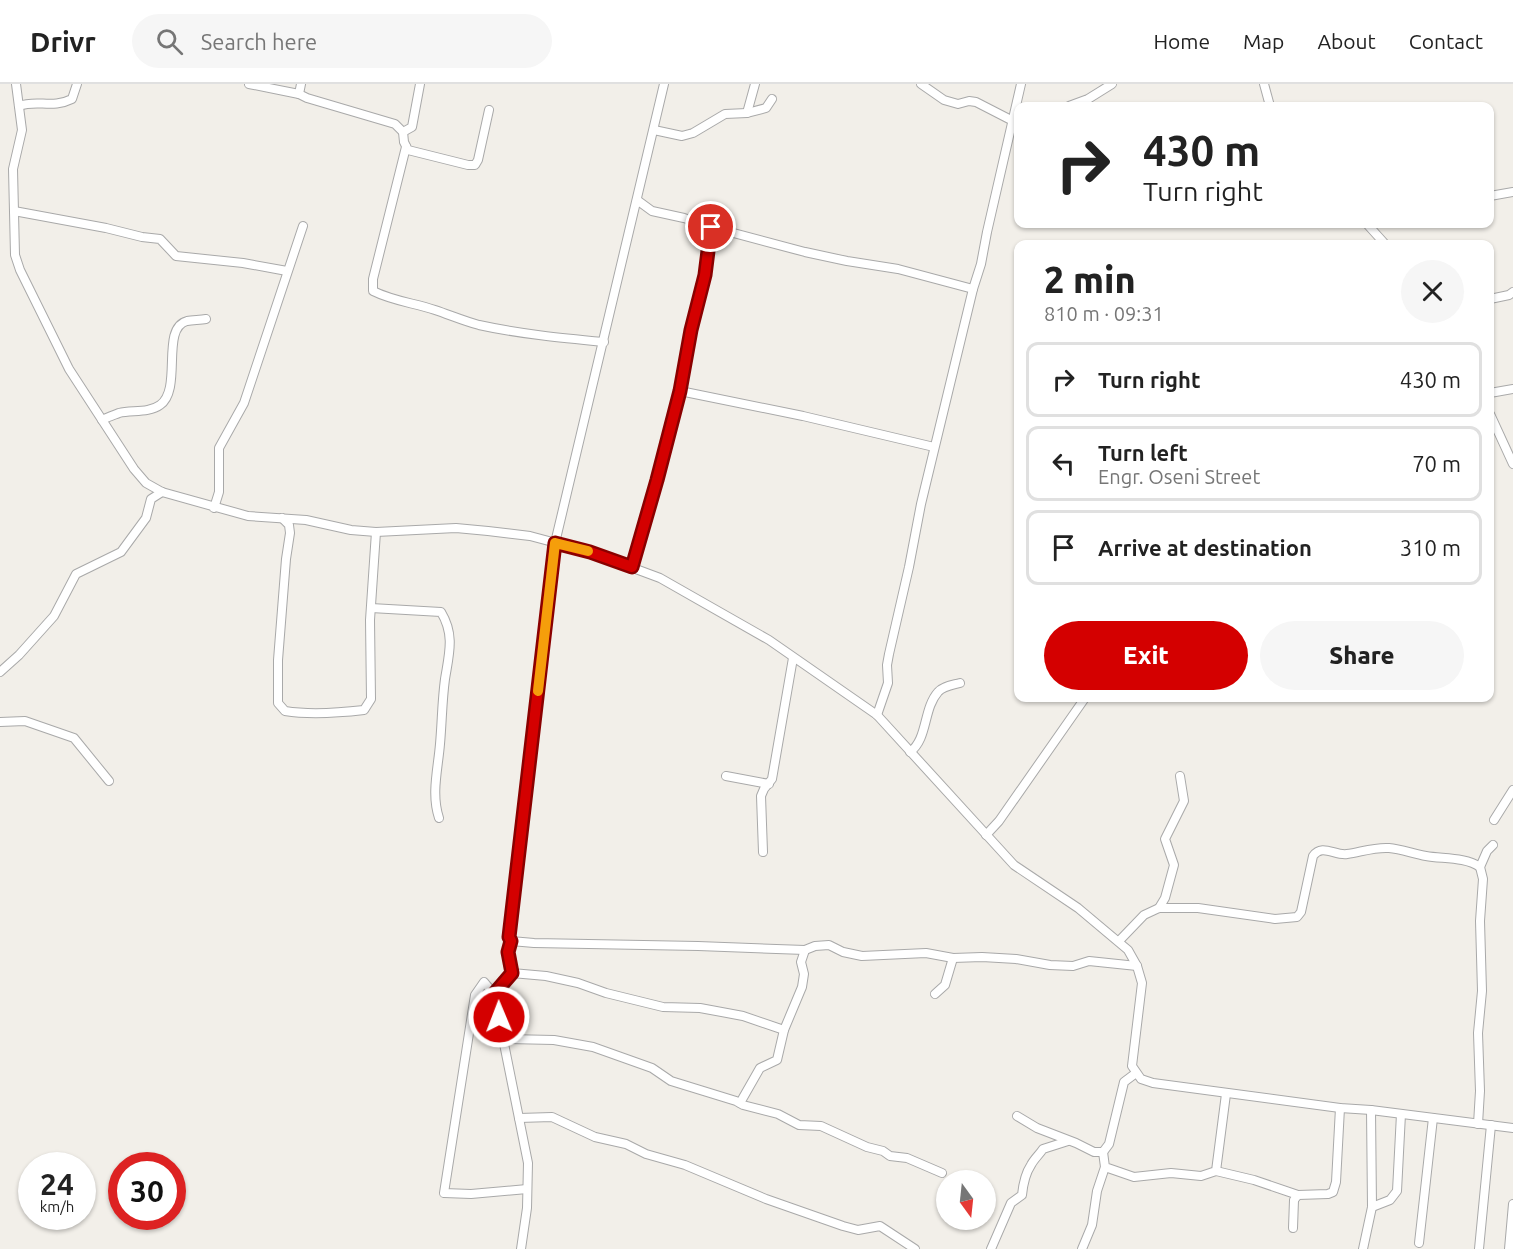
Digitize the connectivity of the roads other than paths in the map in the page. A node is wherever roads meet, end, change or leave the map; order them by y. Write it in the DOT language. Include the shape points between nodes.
graph roads {
  1 [pos="16,84"];
  2 [pos="77,84"];
  3 [pos="249,84"];
  4 [pos="302,84"];
  5 [pos="420,84"];
  6 [pos="664,84"];
  7 [pos="755,84"];
  8 [pos="921,84"];
  9 [pos="1021,84"];
  10 [pos="1112,84"];
  11 [pos="1264,84"];
  12 [pos="299,94"];
  13 [pos="772,99"];
  14 [pos="1017,102"];
  15 [pos="1080,102"];
  16 [pos="1269,102"];
  17 [pos="19,106"];
  18 [pos="489,110"];
  19 [pos="747,113"];
  20 [pos="1014,116"];
  21 [pos="1013,121"];
  22 [pos="1014,126"];
  23 [pos="654,130"];
  24 [pos="403,132"];
  25 [pos="1014,134"];
  26 [pos="406,147"];
  27 [pos="1513,192"];
  28 [pos="1494,195"];
  29 [pos="637,200"];
  30 [pos="14,211"];
  31 [pos="303,226"];
  32 [pos="711,227"];
  33 [pos="1371,228"];
  34 [pos="1381,240"];
  35 [pos="287,271"];
  36 [pos="973,289"];
  37 [pos="1513,292"];
  38 [pos="1494,298"];
  39 [pos="206,319"];
  40 [pos="604,342"];
  41 [pos="1513,390"];
  42 [pos="680,391"];
  43 [pos="1494,392"];
  44 [pos="102,420"];
  45 [pos="1494,423"];
  46 [pos="934,447"];
  47 [pos="1513,464"];
  48 [pos="162,492"];
  49 [pos="214,508"];
  50 [pos="282,518"];
  51 [pos="376,532"];
  52 [pos="555,543"];
  53 [pos="632,567"];
  54 [pos="371,608"];
  55 [pos="793,658"];
  56 [pos="0,672"];
  57 [pos="960,683"];
  58 [pos="1082,702"];
  59 [pos="877,715"];
  60 [pos="0,722"];
  61 [pos="910,752"];
  62 [pos="726,776"];
  63 [pos="1180,776"];
  64 [pos="109,781"];
  65 [pos="769,784"];
  66 [pos="1513,790"];
  67 [pos="439,818"];
  68 [pos="1494,820"];
  69 [pos="986,835"];
  70 [pos="1493,845"];
  71 [pos="763,852"];
  72 [pos="1480,867"];
  73 [pos="1159,908"];
  74 [pos="511,941"];
  75 [pos="1119,941"];
  76 [pos="805,950"];
  77 [pos="953,958"];
  78 [pos="1137,966"];
  79 [pos="512,973"];
  80 [pos="494,994"];
  81 [pos="935,994"];
  82 [pos="784,1030"];
  83 [pos="504,1039"];
  84 [pos="1136,1073"];
  85 [pos="1226,1094"];
  86 [pos="740,1103"];
  87 [pos="1341,1108"];
  88 [pos="1371,1110"];
  89 [pos="1401,1114"];
  90 [pos="1017,1116"];
  91 [pos="519,1118"];
  92 [pos="1432,1118"];
  93 [pos="1478,1124"];
  94 [pos="1491,1125"];
  95 [pos="1513,1128"];
  96 [pos="1070,1140"];
  97 [pos="1103,1152"];
  98 [pos="1105,1167"];
  99 [pos="936,1170"];
  100 [pos="1216,1171"];
  101 [pos="527,1189"];
  102 [pos="1298,1195"];
  103 [pos="1513,1204"];
  104 [pos="1372,1207"];
  105 [pos="1293,1228"];
  106 [pos="1419,1244"];
  107 [pos="521,1249"];
  108 [pos="915,1249"];
  109 [pos="991,1249"];
  110 [pos="1082,1249"];
  111 [pos="1363,1249"];
  112 [pos="1479,1249"];
  113 [pos="1509,1249"];
  1 -- 17 [label="street"];
  2 -- 17 [label="street" via="72,99 61,105"];
  3 -- 12 [label="street"];
  4 -- 12 [label="street"];
  5 -- 24 [label="street" via="412,127"];
  6 -- 23 [label="street"];
  7 -- 19 [label="street"];
  8 -- 21 [label="street" via="944,100 958,104 976,102"];
  9 -- 14 [label="street"];
  10 -- 15 [label="street"];
  11 -- 16 [label="street"];
  12 -- 24 [label="street" via="395,124"];
  13 -- 19 [label="street" via="766,108"];
  17 -- 30 [label="street" via="22,130 13,168"];
  18 -- 26 [label="street" via="475,165 417,153"];
  19 -- 23 [label="street" via="725,114 682,136"];
  20 -- 21 [label="street"];
  21 -- 22 [label="street"];
  23 -- 29 [label="street"];
  24 -- 26 [label="street"];
  25 -- 36 [label="street"];
  26 -- 40 [label="street" via="373,279 374,291 388,299 478,324"];
  27 -- 28 [label="street"];
  29 -- 32 [label="street" via="652,211"];
  29 -- 40 [label="street"];
  30 -- 35 [label="street" via="159,239 176,256"];
  30 -- 44 [label="street" via="15,255 20,270 69,369"];
  31 -- 35 [label="street"];
  32 -- 36 [label="street"];
  32 -- 42 [label="street" via="705,275"];
  33 -- 34 [label="street"];
  35 -- 49 [label="street" via="244,403 219,448 219,492"];
  36 -- 46 [label="street"];
  37 -- 38 [label="street"];
  39 -- 44 [label="street" via="185,321 176,329 168,396 160,405"];
  40 -- 52 [label="street"];
  41 -- 43 [label="street"];
  42 -- 46 [label="street"];
  42 -- 53 [label="street"];
  44 -- 48 [label="street" via="134,469 146,483"];
  45 -- 47 [label="street"];
  46 -- 59 [label="street" via="886,665 888,683"];
  48 -- 49 [label="street"];
  48 -- 56 [label="street" via="151,499 146,518 121,552 76,574 54,616"];
  49 -- 50 [label="street"];
  50 -- 51 [label="street"];
  50 -- 54 [label="street" via="290,533 278,660 280,707 294,713 364,711 370,699"];
  51 -- 52 [label="street" via="456,528 530,536"];
  51 -- 54 [label="street"];
  52 -- 53 [label="street"];
  52 -- 74 [label="street"];
  53 -- 55 [label="street" via="681,589"];
  54 -- 67 [label="street" via="441,612 449,626 435,796"];
  55 -- 59 [label="street"];
  55 -- 65 [label="street"];
  57 -- 61 [label="street" via="938,692 920,742"];
  58 -- 69 [label="street"];
  59 -- 61 [label="street"];
  60 -- 64 [label="street" via="25,721 74,738"];
  61 -- 69 [label="street"];
  62 -- 65 [label="street"];
  63 -- 73 [label="street" via="1184,801 1165,839 1174,865"];
  65 -- 71 [label="street" via="761,796"];
  66 -- 68 [label="street"];
  69 -- 75 [label="street" via="1014,865"];
  70 -- 72 [label="street"];
  72 -- 73 [label="street" via="1389,848 1347,855 1323,849 1313,856 1297,917 1275,919 1198,908"];
  72 -- 93 [label="street"];
  73 -- 75 [label="street" via="1144,915"];
  74 -- 76 [label="street"];
  74 -- 79 [label="street" via="508,952"];
  75 -- 78 [label="street"];
  76 -- 77 [label="street" via="829,945 862,956 926,953"];
  76 -- 82 [label="street" via="801,962 802,987"];
  77 -- 78 [label="street"];
  77 -- 81 [label="street" via="945,985"];
  78 -- 84 [label="street" via="1142,983 1132,1066"];
  79 -- 80 [label="street"];
  79 -- 82 [label="street" via="578,983 663,1007 700,1008 742,1016"];
  80 -- 83 [label="street"];
  80 -- 101 [label="street" via="484,982 475,995 444,1192"];
  82 -- 86 [label="street" via="777,1060 760,1068"];
  83 -- 86 [label="street" via="593,1047 652,1068 671,1081"];
  83 -- 91 [label="street"];
  84 -- 85 [label="street" via="1153,1083"];
  84 -- 97 [label="street" via="1124,1082 1109,1144"];
  85 -- 87 [label="street"];
  85 -- 100 [label="street"];
  86 -- 99 [label="street" via="799,1125 821,1126 890,1156 907,1158"];
  87 -- 88 [label="street"];
  87 -- 102 [label="street" via="1333,1192"];
  88 -- 89 [label="street"];
  88 -- 104 [label="street"];
  89 -- 92 [label="street"];
  89 -- 104 [label="street" via="1397,1191 1390,1200"];
  90 -- 96 [label="street"];
  91 -- 101 [label="street" via="528,1163"];
  91 -- 108 [label="street" via="552,1117 595,1137 686,1165 823,1220 858,1230 880,1226"];
  92 -- 93 [label="street"];
  92 -- 106 [label="street"];
  93 -- 94 [label="street"];
  94 -- 95 [label="street"];
  94 -- 112 [label="street"];
  96 -- 97 [label="street" via="1094,1152"];
  96 -- 109 [label="street" via="1043,1149 1031,1164 1022,1195 1011,1203"];
  97 -- 98 [label="street"];
  98 -- 100 [label="street" via="1134,1177 1171,1173 1201,1176"];
  98 -- 110 [label="street" via="1092,1225"];
  100 -- 102 [label="street"];
  101 -- 107 [label="street"];
  102 -- 105 [label="street" via="1294,1200"];
  103 -- 113 [label="street"];
  104 -- 111 [label="street"];
}
